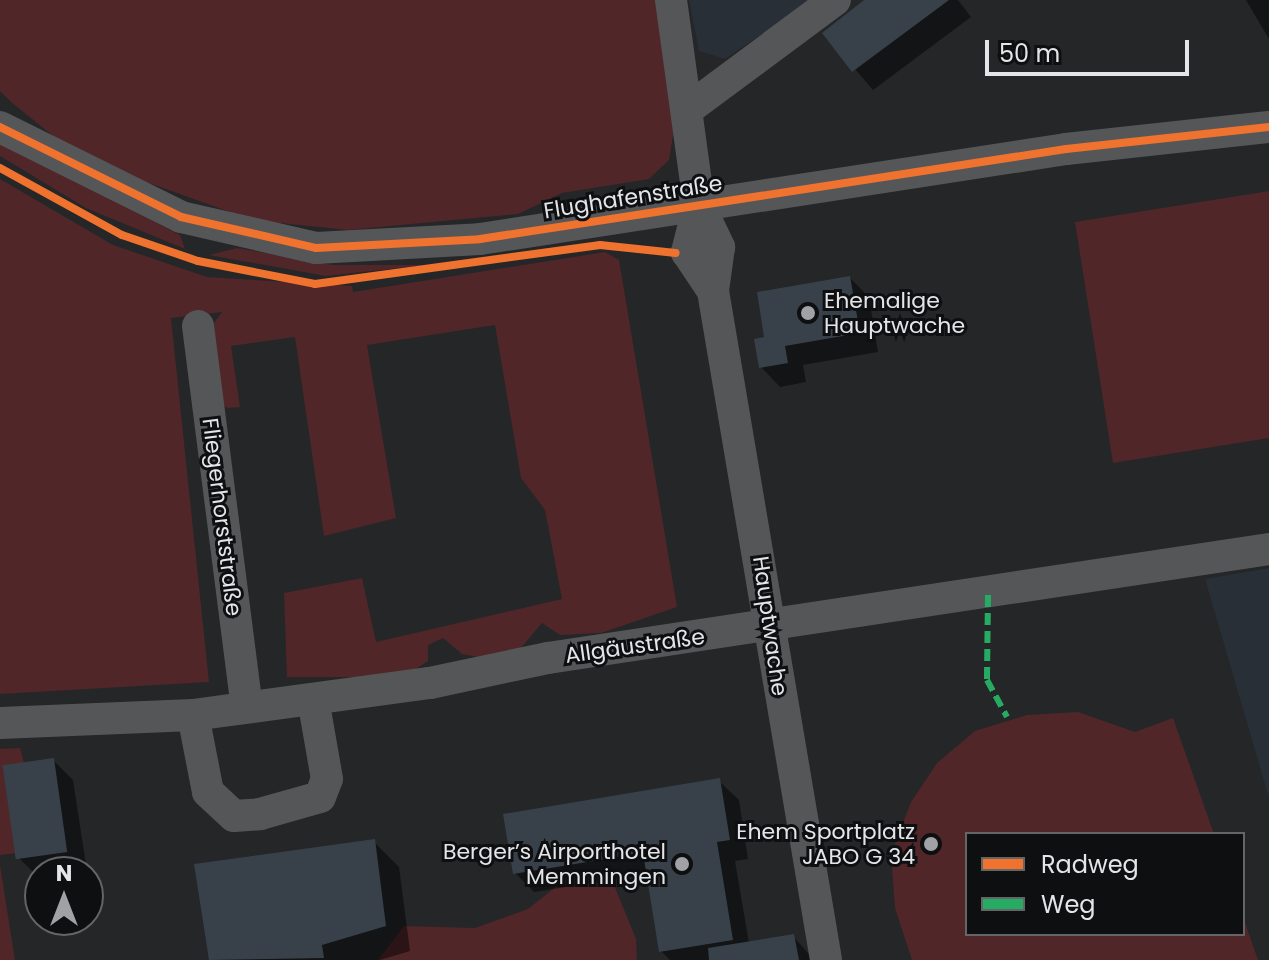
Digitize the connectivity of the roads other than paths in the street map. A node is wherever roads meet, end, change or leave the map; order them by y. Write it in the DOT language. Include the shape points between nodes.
graph roads {
  1 [pos="671,0"];
  2 [pos="835,0"];
  3 [pos="688,109"];
  4 [pos="0,111"];
  5 [pos="1269,127"];
  6 [pos="10,132"];
  7 [pos="699,205"];
  8 [pos="198,326"];
  9 [pos="1269,549"];
  10 [pos="771,627"];
  11 [pos="313,699"];
  12 [pos="247,707"];
  13 [pos="193,715"];
  14 [pos="0,723"];
  15 [pos="826,960"];
  1 -- 3 [label="street, Hauptwache"];
  2 -- 3 [label="street"];
  3 -- 7 [label="street, Hauptwache"];
  4 -- 6 [label="street, Flughafenstraße"];
  5 -- 7 [label="street, Flughafenstraße" via="1066,149"];
  6 -- 7 [label="street, Flughafenstraße" via="181,217 316,248 466,240"];
  7 -- 10 [label="street, Hauptwache" via="719,247 713,291"];
  8 -- 12 [label="street, Fliegerhorststraße"];
  9 -- 10 [label="street, Allgäustraße"];
  10 -- 11 [label="street, Allgäustraße"];
  10 -- 15 [label="street, Hauptwache" via="799,831"];
  11 -- 12 [label="street, Allgäustraße"];
  11 -- 13 [label="street" via="327,779 320,797 260,814 234,816 208,792"];
  12 -- 13 [label="street, Allgäustraße"];
  13 -- 14 [label="street, Allgäustraße"];
}
